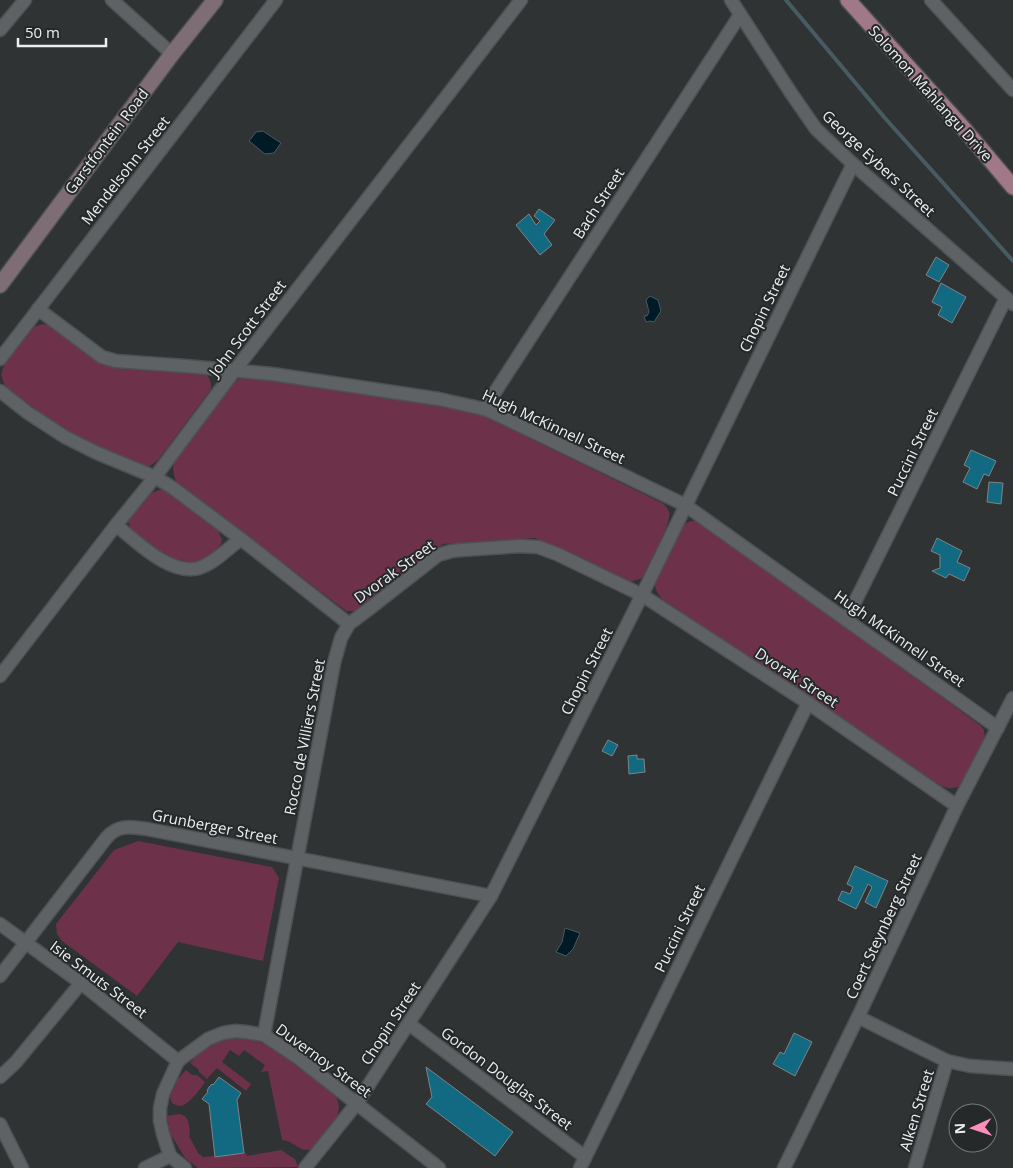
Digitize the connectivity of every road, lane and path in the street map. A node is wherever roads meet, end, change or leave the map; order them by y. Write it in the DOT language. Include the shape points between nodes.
graph roads {
  1 [pos="25,0"];
  2 [pos="112,0"];
  3 [pos="215,0"];
  4 [pos="276,0"];
  5 [pos="521,0"];
  6 [pos="731,0"];
  7 [pos="848,0"];
  8 [pos="931,0"];
  9 [pos="740,15"];
  10 [pos="0,30"];
  11 [pos="172,54"];
  12 [pos="1013,90"];
  13 [pos="853,164"];
  14 [pos="1013,187"];
  15 [pos="0,284"];
  16 [pos="1009,301"];
  17 [pos="38,310"];
  18 [pos="0,359"];
  19 [pos="235,370"];
  20 [pos="0,391"];
  21 [pos="484,408"];
  22 [pos="155,477"];
  23 [pos="685,505"];
  24 [pos="116,525"];
  25 [pos="241,539"];
  26 [pos="642,595"];
  27 [pos="846,620"];
  28 [pos="349,624"];
  29 [pos="0,676"];
  30 [pos="1013,698"];
  31 [pos="808,703"];
  32 [pos="998,728"];
  33 [pos="957,806"];
  34 [pos="297,858"];
  35 [pos="491,896"];
  36 [pos="0,924"];
  37 [pos="25,943"];
  38 [pos="0,976"];
  39 [pos="81,984"];
  40 [pos="858,1017"];
  41 [pos="409,1024"];
  42 [pos="264,1035"];
  43 [pos="178,1061"];
  44 [pos="947,1061"];
  45 [pos="1013,1070"];
  46 [pos="0,1077"];
  47 [pos="356,1103"];
  48 [pos="0,1124"];
  49 [pos="170,1156"];
  50 [pos="583,1163"];
  51 [pos="22,1168"];
  52 [pos="145,1168"];
  53 [pos="185,1168"];
  54 [pos="305,1168"];
  55 [pos="439,1168"];
  56 [pos="784,1168"];
  57 [pos="915,1168"];
  1 -- 10 [label="street"];
  2 -- 11 [label="street"];
  3 -- 11 [label="main road, Garstfontein Road"];
  4 -- 17 [label="street, Mendelsohn Street"];
  5 -- 19 [label="street, John Scott Street"];
  6 -- 9 [label="street, George Eybers Street"];
  7 -- 14 [label="main road, Solomon Mahlangu Drive"];
  8 -- 12 [label="street"];
  9 -- 13 [label="street, George Eybers Street" via="809,120"];
  9 -- 21 [label="street, Bach Street"];
  11 -- 15 [label="main road, Garstfontein Road"];
  13 -- 16 [label="street, George Eybers Street"];
  13 -- 23 [label="street, Chopin Street"];
  16 -- 27 [label="street, Puccini Street"];
  17 -- 18 [label="street, Mendelsohn Street"];
  17 -- 19 [label="street, Hugh McKinnell Street" via="110,360"];
  19 -- 21 [label="street, Hugh McKinnell Street" via="439,398"];
  19 -- 22 [label="street, John Scott Street"];
  20 -- 22 [label="street, Dvorak Street" via="64,437"];
  21 -- 23 [label="street, Hugh McKinnell Street"];
  22 -- 24 [label="street, John Scott Street"];
  22 -- 25 [label="street, Dvorak Street"];
  23 -- 26 [label="street, Chopin Street"];
  23 -- 27 [label="street, Hugh McKinnell Street"];
  24 -- 25 [label="street" via="153,555 174,566 191,569 211,562"];
  24 -- 29 [label="street, John Scott Street"];
  25 -- 28 [label="street, Dvorak Street"];
  26 -- 28 [label="street, Dvorak Street" via="538,547 452,550 438,555"];
  26 -- 31 [label="street, Dvorak Street"];
  26 -- 35 [label="street, Chopin Street"];
  27 -- 32 [label="street, Hugh McKinnell Street"];
  28 -- 34 [label="street, Rocco de Villiers Street" via="337,649"];
  30 -- 32 [label="street, Coert Steynberg Street"];
  31 -- 33 [label="street, Dvorak Street"];
  31 -- 50 [label="street, Puccini Street"];
  32 -- 33 [label="street, Coert Steynberg Street"];
  33 -- 40 [label="street, Coert Steynberg Street"];
  34 -- 35 [label="street, Grunberger Street"];
  34 -- 37 [label="street, Grunberger Street" via="130,827 120,828 107,837"];
  34 -- 42 [label="street, Rocco de Villiers Street"];
  35 -- 41 [label="street, Chopin Street"];
  36 -- 37 [label="street, Isie Smuts Street"];
  37 -- 38 [label="street, Grunberger Street"];
  37 -- 39 [label="street, Isie Smuts Street"];
  39 -- 43 [label="street, Isie Smuts Street"];
  39 -- 46 [label="street"];
  40 -- 44 [label="street"];
  40 -- 56 [label="street, Coert Steynberg Street"];
  41 -- 47 [label="street, Chopin Street"];
  41 -- 50 [label="street, Gordon Douglas Street"];
  42 -- 43 [label="street, Duvernoy Street" via="236,1031 223,1033 208,1039"];
  42 -- 47 [label="street, Duvernoy Street"];
  43 -- 49 [label="street" via="160,1108 162,1134"];
  44 -- 45 [label="street"];
  44 -- 57 [label="street, Alken Street"];
  47 -- 54 [label="street, Chopin Street"];
  47 -- 55 [label="street, Duvernoy Street"];
  48 -- 51 [label="street"];
  49 -- 52 [label="street"];
  49 -- 53 [label="street"];
}
